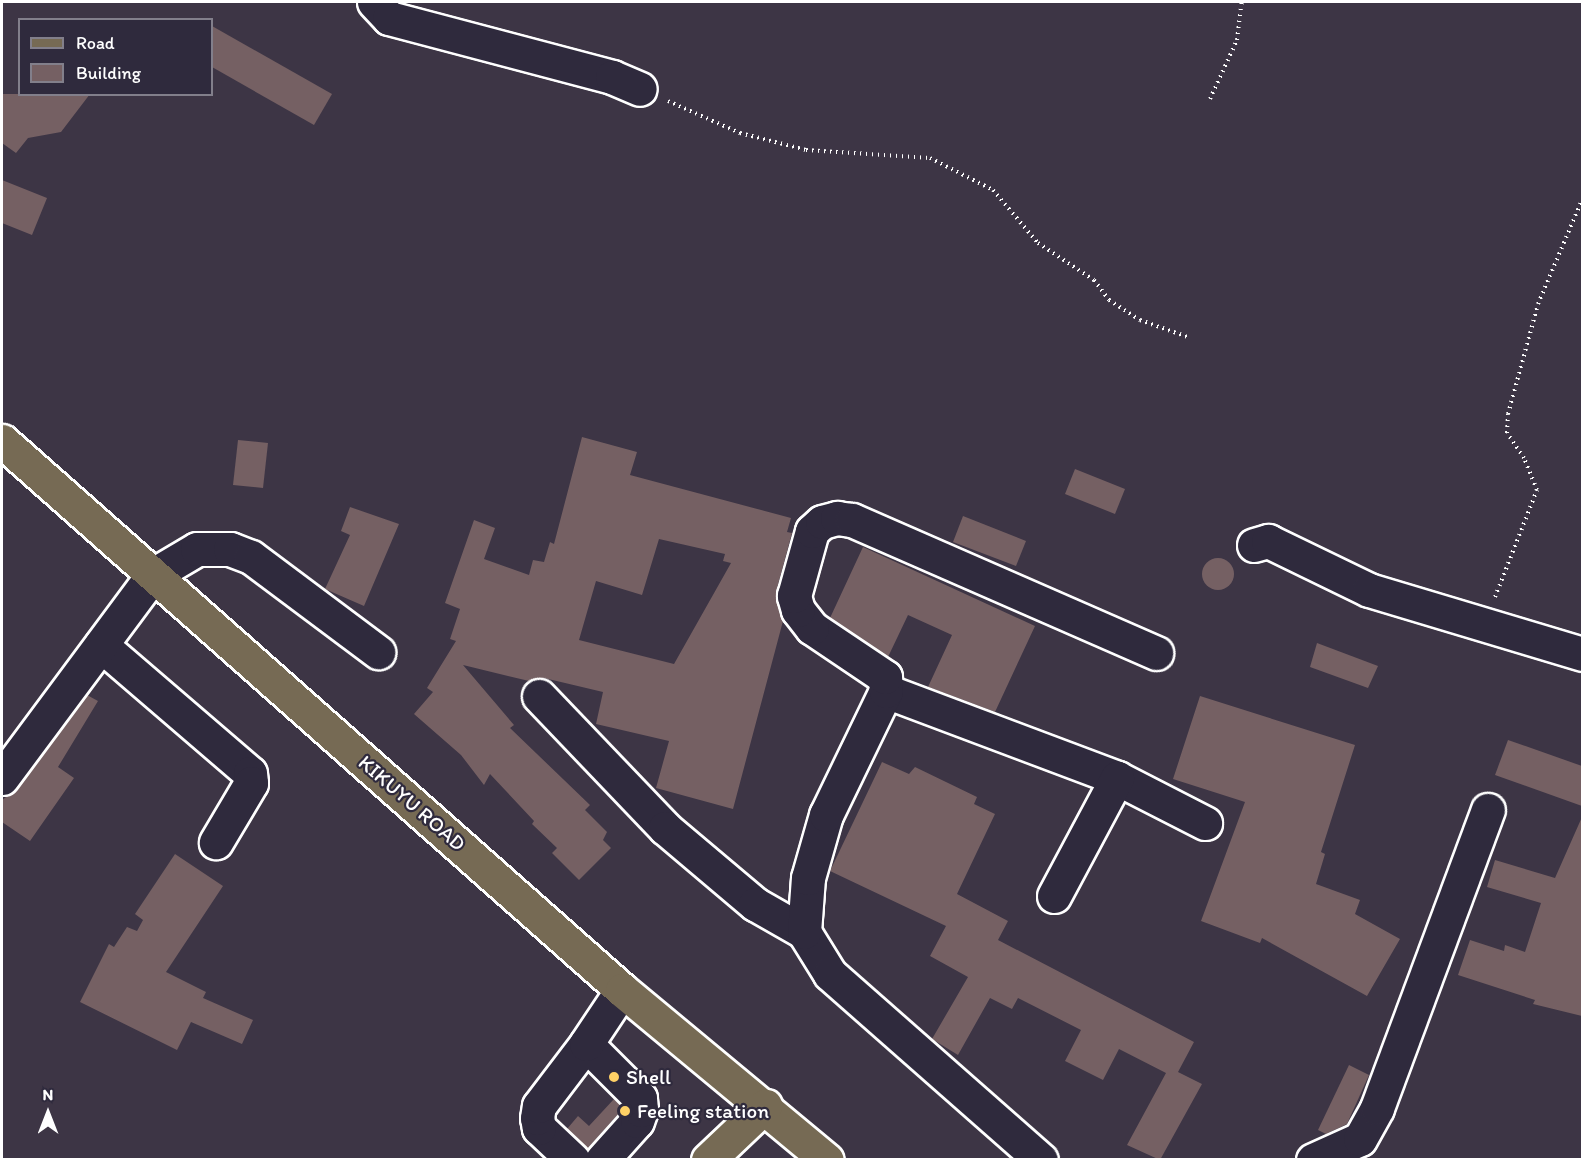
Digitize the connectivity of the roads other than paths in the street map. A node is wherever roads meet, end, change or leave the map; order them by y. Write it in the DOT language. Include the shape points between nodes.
graph roads {
  1 [pos="374,2"];
  2 [pos="640,89"];
  3 [pos="2,441"];
  4 [pos="1254,546"];
  5 [pos="153,574"];
  6 [pos="100,645"];
  7 [pos="378,652"];
  8 [pos="1156,652"];
  9 [pos="1582,654"];
  10 [pos="886,691"];
  11 [pos="539,696"];
  12 [pos="2,778"];
  13 [pos="1118,778"];
  14 [pos="1488,810"];
  15 [pos="1205,823"];
  16 [pos="216,842"];
  17 [pos="1054,896"];
  18 [pos="804,932"];
  19 [pos="622,990"];
  20 [pos="586,1044"];
  21 [pos="765,1106"];
  22 [pos="573,1160"];
  23 [pos="602,1160"];
  24 [pos="708,1160"];
  25 [pos="827,1160"];
  26 [pos="1041,1160"];
  27 [pos="1313,1160"];
  1 -- 2 [label="street" via="389,18 612,77"];
  3 -- 5 [label="main road, KIKUYU ROAD"];
  4 -- 9 [label="street" via="1268,541 1369,590"];
  5 -- 6 [label="street"];
  5 -- 7 [label="street" via="197,549 231,549 251,558"];
  5 -- 19 [label="main road, KIKUYU ROAD"];
  6 -- 12 [label="street"];
  6 -- 16 [label="street" via="250,773 251,783"];
  8 -- 10 [label="street" via="852,520 822,522 812,531 794,596 798,610 812,628 885,677"];
  10 -- 13 [label="street"];
  10 -- 18 [label="street" via="826,815 808,878"];
  11 -- 18 [label="street" via="665,828 755,904"];
  13 -- 15 [label="street"];
  13 -- 17 [label="street"];
  14 -- 27 [label="street" via="1377,1108 1360,1139"];
  18 -- 26 [label="street" via="830,974"];
  19 -- 20 [label="street"];
  19 -- 21 [label="main road, KIKUYU ROAD"];
  20 -- 22 [label="street" via="539,1106 537,1118 539,1128"];
  20 -- 23 [label="street" via="640,1098 642,1110"];
  21 -- 24 [label="main road"];
  21 -- 25 [label="main road, KIKUYU ROAD"];
}
